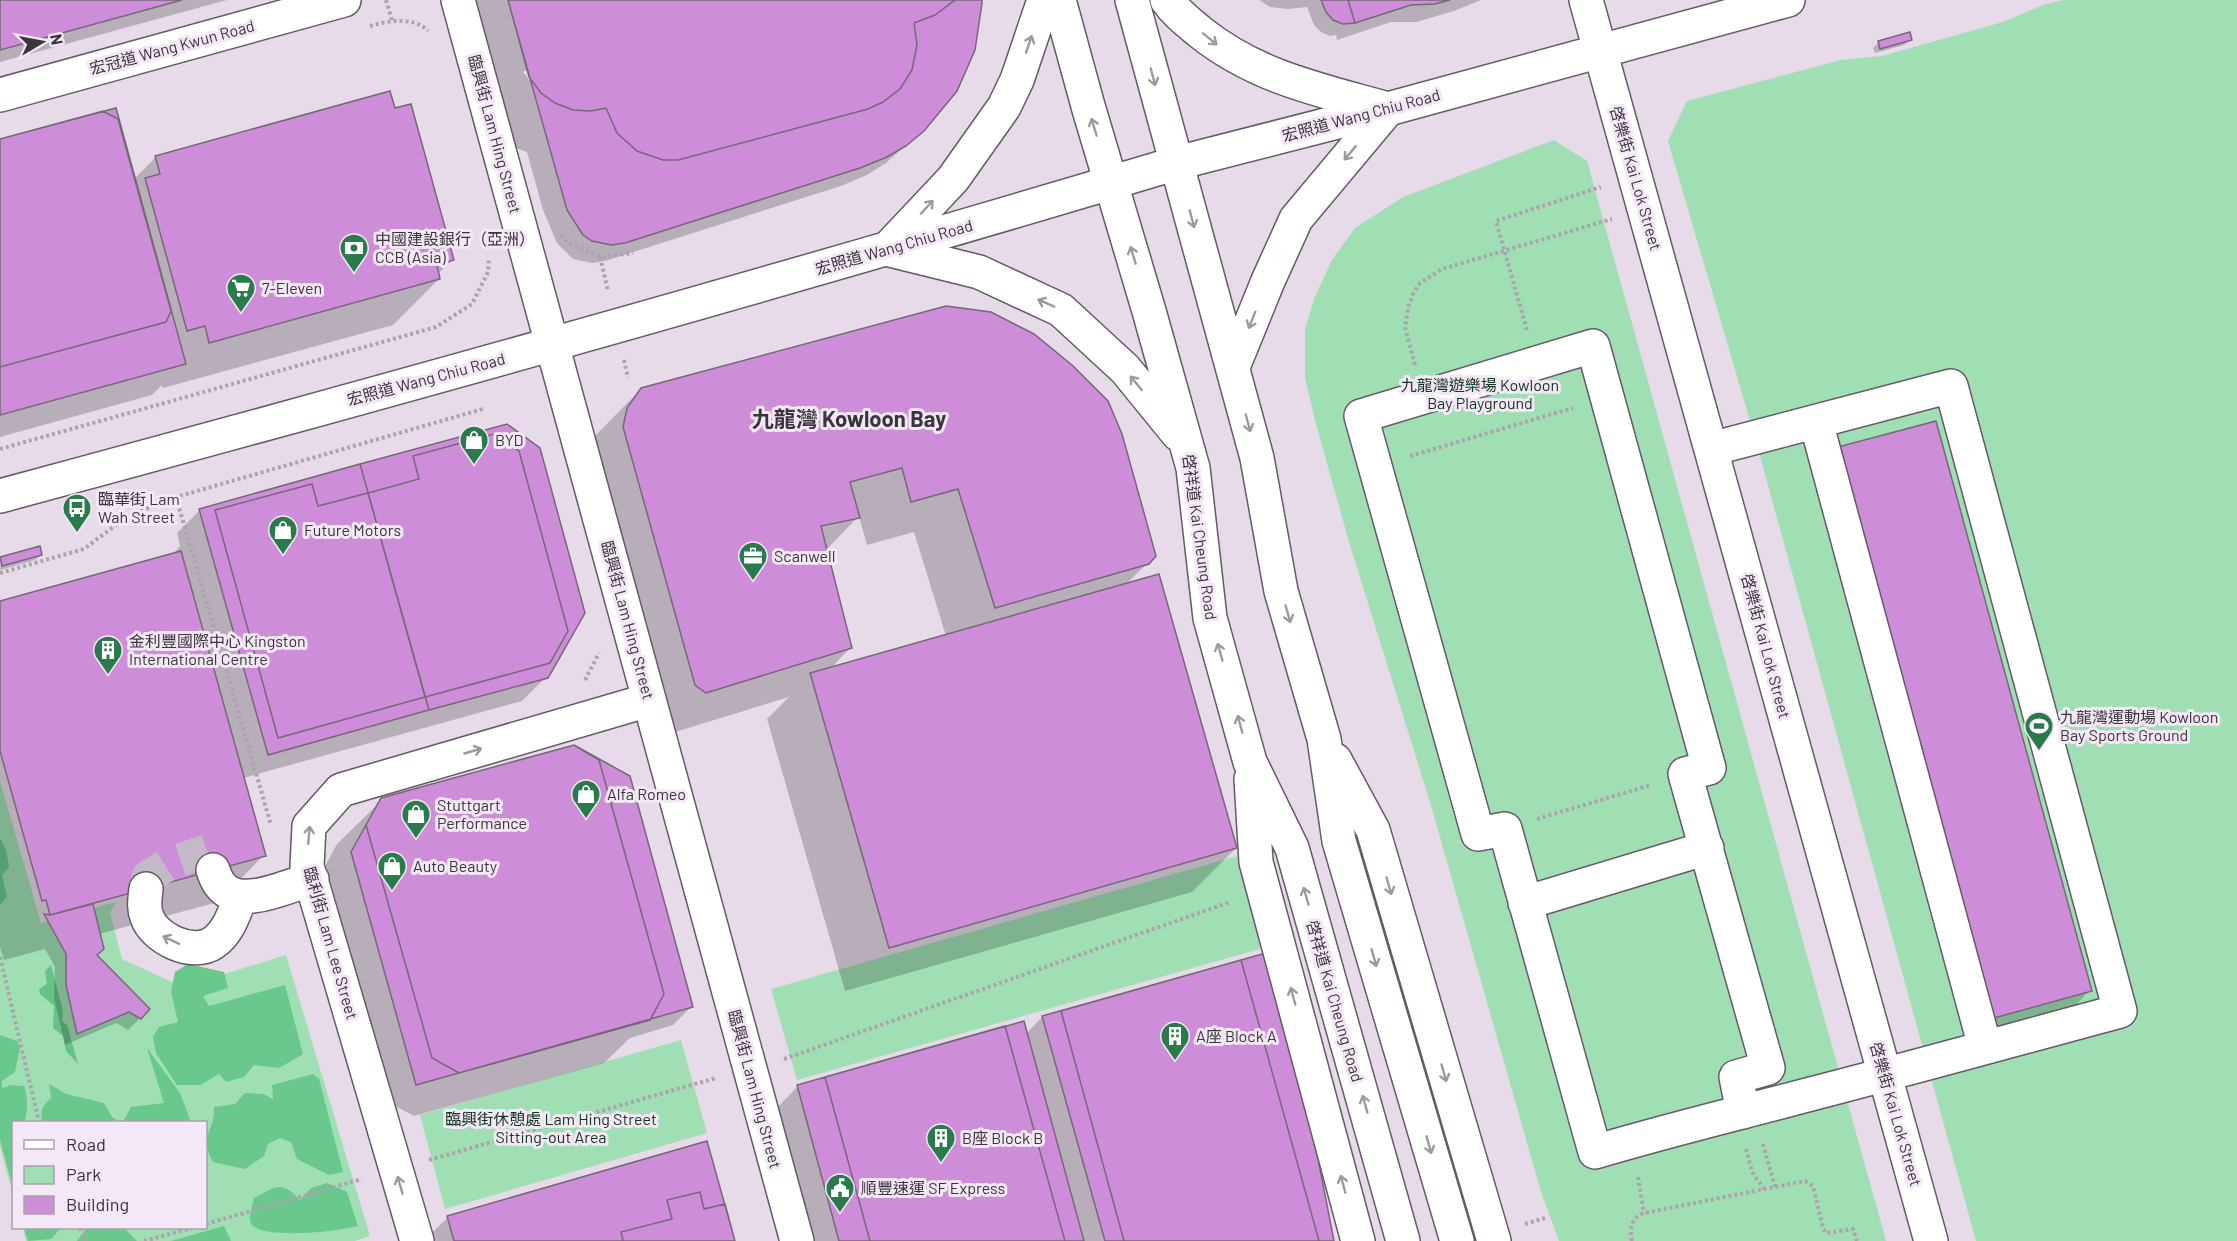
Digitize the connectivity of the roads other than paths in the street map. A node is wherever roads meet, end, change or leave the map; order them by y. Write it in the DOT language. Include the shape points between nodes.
graph roads {
  1 [pos="344,0"];
  2 [pos="458,0"];
  3 [pos="1044,0"];
  4 [pos="1059,0"];
  5 [pos="1132,0"];
  6 [pos="1167,0"];
  7 [pos="1586,0"];
  8 [pos="1788,0"];
  9 [pos="1600,51"];
  10 [pos="0,94"];
  11 [pos="1388,109"];
  12 [pos="1177,163"];
  13 [pos="1111,182"];
  14 [pos="886,249"];
  15 [pos="552,344"];
  16 [pos="1233,367"];
  17 [pos="1816,422"];
  18 [pos="1187,444"];
  19 [pos="1711,449"];
  20 [pos="0,496"];
  21 [pos="650,700"];
  22 [pos="1324,739"];
  23 [pos="1250,762"];
  24 [pos="1707,848"];
  25 [pos="213,870"];
  26 [pos="312,879"];
  27 [pos="146,889"];
  28 [pos="241,896"];
  29 [pos="1525,903"];
  30 [pos="1985,1047"];
  31 [pos="1884,1074"];
  32 [pos="1749,1128"];
  33 [pos="417,1241"];
  34 [pos="797,1241"];
  35 [pos="1358,1241"];
  36 [pos="1403,1241"];
  37 [pos="1457,1241"];
  38 [pos="1494,1241"];
  39 [pos="1931,1241"];
  1 -- 10 [label="street, 宏冠道 Wang Kwun Road"];
  2 -- 15 [label="street, 臨興街 Lam Hing Street"];
  14 -- 3 [label="street, one-way" via="953,179 1004,107"];
  13 -- 4 [label="street, 啓祥道 Kai Cheung Road, one-way"];
  5 -- 12 [label="street, one-way"];
  6 -- 11 [label="street, one-way" via="1175,12 1225,51 1292,83"];
  7 -- 9 [label="street, 啓樂街 Kai Lok Street"];
  8 -- 9 [label="street, 宏照道 Wang Chiu Road"];
  9 -- 11 [label="street, 宏照道 Wang Chiu Road"];
  9 -- 19 [label="street, 啓樂街 Kai Lok Street"];
  11 -- 12 [label="street, 宏照道 Wang Chiu Road"];
  11 -- 16 [label="street, one-way" via="1296,219"];
  12 -- 13 [label="street, 宏照道 Wang Chiu Road"];
  12 -- 16 [label="street, one-way"];
  13 -- 14 [label="street, 宏照道 Wang Chiu Road"];
  18 -- 13 [label="street, 啓祥道 Kai Cheung Road, one-way"];
  14 -- 15 [label="street, 宏照道 Wang Chiu Road"];
  18 -- 14 [label="street, one-way" via="1125,369 1061,310 979,273"];
  15 -- 20 [label="street, 宏照道 Wang Chiu Road"];
  15 -- 21 [label="street, 臨興街 Lam Hing Street"];
  16 -- 22 [label="street, one-way" via="1257,458 1281,591"];
  17 -- 19 [label="street"];
  17 -- 30 [label="street"];
  17 -- 30 [label="street" via="1951,386 2014,617 2120,1011"];
  23 -- 18 [label="street, 啓祥道 Kai Cheung Road, one-way" via="1210,618"];
  19 -- 31 [label="street, 啓樂街 Kai Lok Street"];
  26 -- 21 [label="street, 臨利街 Lam Lee Street, one-way" via="307,866 309,826 341,790"];
  21 -- 34 [label="street, 臨興街 Lam Hing Street"];
  22 -- 37 [label="street, one-way" via="1339,841"];
  22 -- 38 [label="street, one-way" via="1373,830"];
  35 -- 23 [label="street, one-way" via="1256,862"];
  36 -- 23 [label="street, 啓祥道 Kai Cheung Road, one-way" via="1292,848"];
  24 -- 29 [label="street"];
  24 -- 29 [label="street" via="1686,774 1709,768 1593,346 1361,416 1478,834 1505,829"];
  24 -- 32 [label="street" via="1768,1068 1736,1077"];
  25 -- 28 [label="street" via="220,886"];
  26 -- 28 [label="street" via="249,898"];
  33 -- 26 [label="street, 臨利街 Lam Lee Street, one-way"];
  28 -- 27 [label="street, one-way" via="228,927 211,944 191,949 164,939 147,919"];
  29 -- 32 [label="street" via="1595,1152"];
  30 -- 31 [label="street"];
  31 -- 32 [label="street"];
  31 -- 39 [label="street, 啓樂街 Kai Lok Street"];
}
